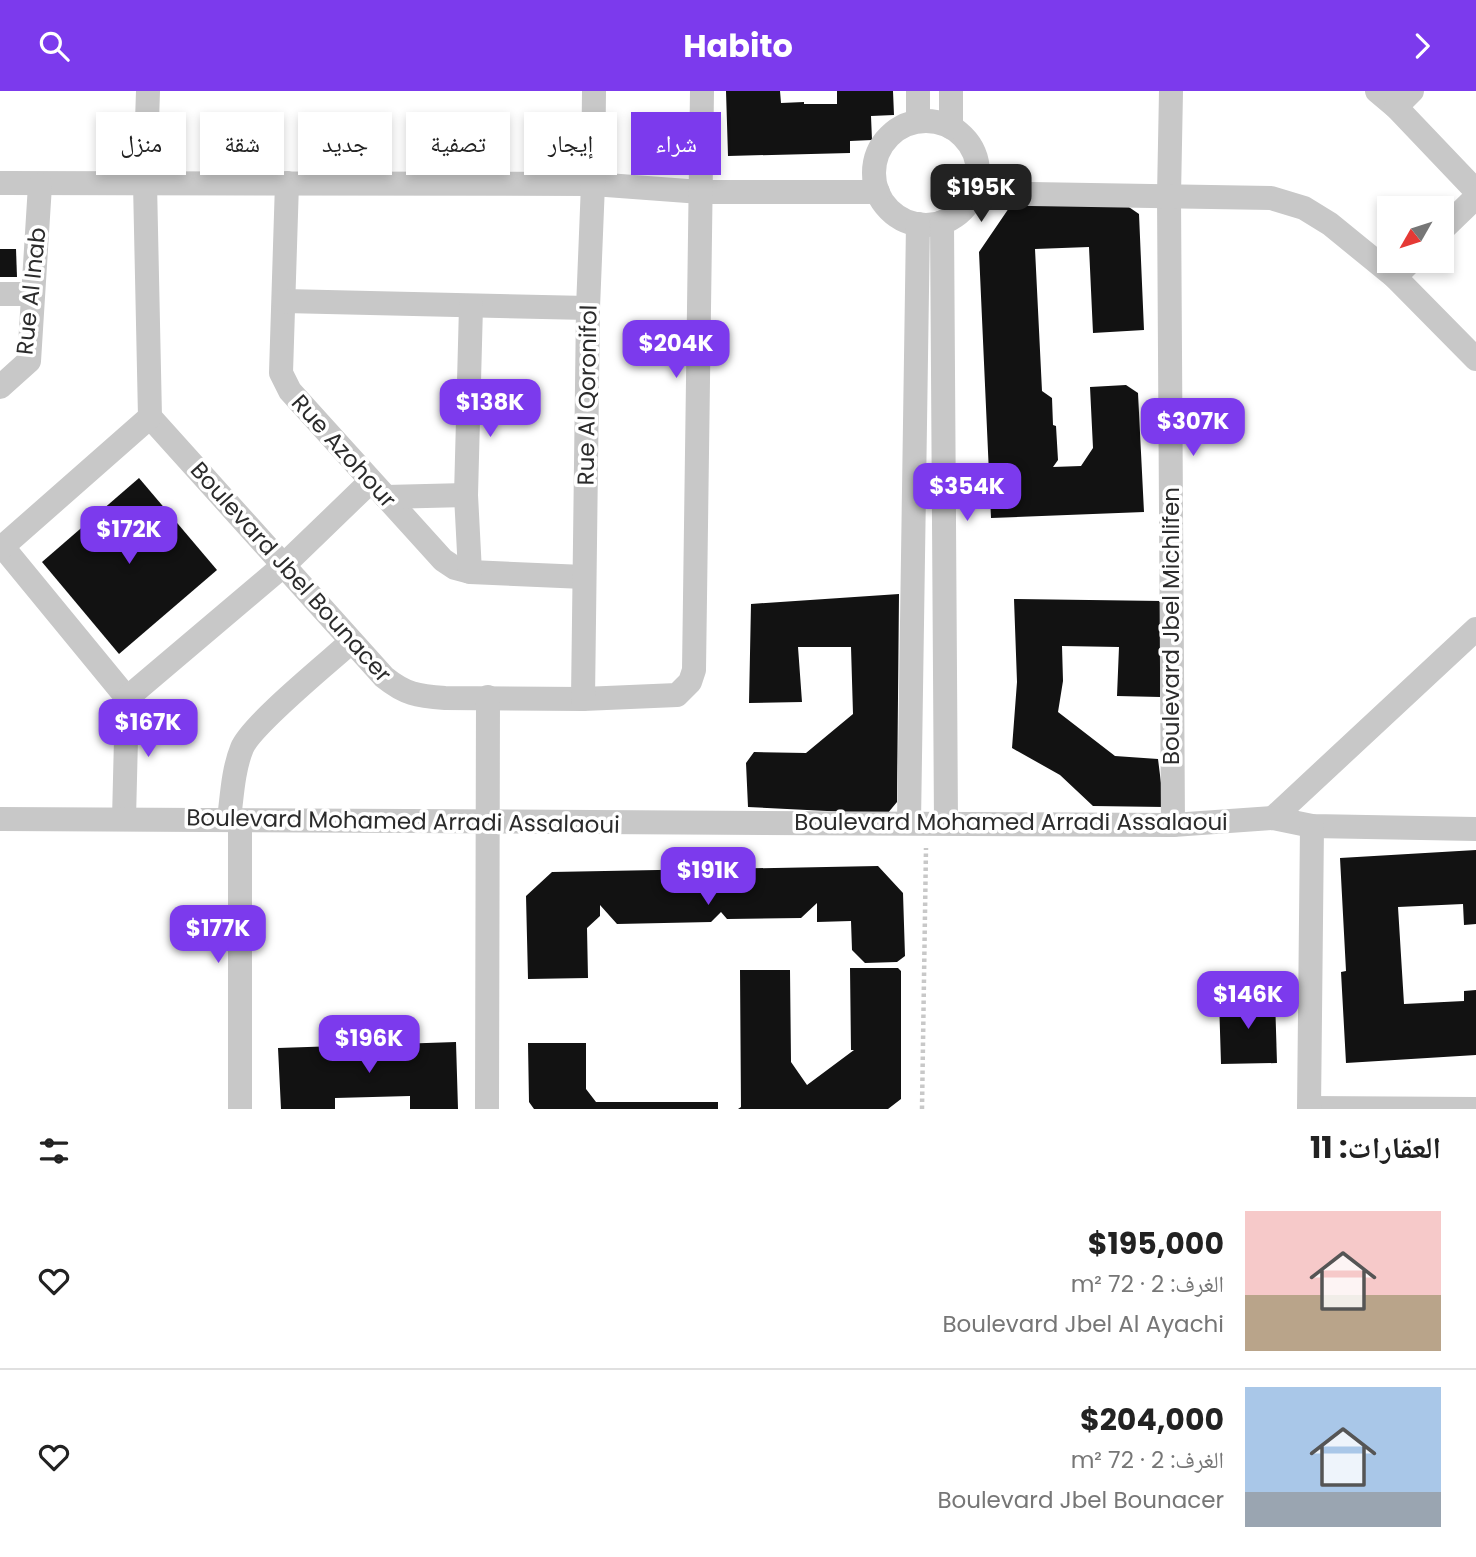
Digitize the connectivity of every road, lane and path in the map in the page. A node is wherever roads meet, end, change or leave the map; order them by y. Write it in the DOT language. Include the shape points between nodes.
graph roads {
  1 [pos="148,91"];
  2 [pos="594,91"];
  3 [pos="702,91"];
  4 [pos="918,91"];
  5 [pos="951,91"];
  6 [pos="1171,91"];
  7 [pos="1395,96"];
  8 [pos="918,121"];
  9 [pos="951,127"];
  10 [pos="0,183"];
  11 [pos="145,183"];
  12 [pos="287,183"];
  13 [pos="593,184"];
  14 [pos="40,185"];
  15 [pos="1476,191"];
  16 [pos="701,192"];
  17 [pos="878,192"];
  18 [pos="975,193"];
  19 [pos="1169,196"];
  20 [pos="1476,197"];
  21 [pos="1454,218"];
  22 [pos="942,222"];
  23 [pos="918,224"];
  24 [pos="1377,253"];
  25 [pos="1406,273"];
  26 [pos="0,294"];
  27 [pos="33,294"];
  28 [pos="285,301"];
  29 [pos="471,306"];
  30 [pos="588,308"];
  31 [pos="1476,359"];
  32 [pos="0,387"];
  33 [pos="150,417"];
  34 [pos="378,490"];
  35 [pos="466,495"];
  36 [pos="1,548"];
  37 [pos="284,565"];
  38 [pos="470,572"];
  39 [pos="584,577"];
  40 [pos="1476,629"];
  41 [pos="351,642"];
  42 [pos="488,697"];
  43 [pos="127,698"];
  44 [pos="583,699"];
  45 [pos="1273,818"];
  46 [pos="0,819"];
  47 [pos="124,819"];
  48 [pos="235,820"];
  49 [pos="486,823"];
  50 [pos="927,823"];
  51 [pos="1173,825"];
  52 [pos="1312,826"];
  53 [pos="1476,829"];
  54 [pos="240,1109"];
  55 [pos="487,1109"];
  56 [pos="922,1109"];
  57 [pos="1308,1109"];
  58 [pos="1476,1109"];
  1 -- 11 [label="street"];
  2 -- 13 [label="street, Rue Al Qoronifol"];
  3 -- 16 [label="street, Boulevard Jbel Bounacer"];
  4 -- 8 [label="street"];
  5 -- 9 [label="street"];
  6 -- 19 [label="street, Boulevard Jbel Michlifen"];
  7 -- 15 [label="street"];
  8 -- 9 [label="street"];
  8 -- 17 [label="street" via="897,129 882,145 874,167"];
  9 -- 18 [label="street" via="974,151 978,169"];
  10 -- 14 [label="street"];
  11 -- 12 [label="street"];
  11 -- 14 [label="street"];
  11 -- 33 [label="street"];
  12 -- 13 [label="street"];
  12 -- 28 [label="street, Rue Azohour"];
  13 -- 16 [label="street"];
  13 -- 30 [label="street, Rue Al Qoronifol"];
  14 -- 27 [label="street, Rue Al Inab"];
  16 -- 17 [label="street"];
  16 -- 44 [label="street, Boulevard Jbel Bounacer" via="694,670 682,692 671,697"];
  17 -- 23 [label="street" via="893,213"];
  18 -- 19 [label="street"];
  18 -- 22 [label="street" via="961,213"];
  19 -- 24 [label="street" via="1271,198 1304,208"];
  19 -- 51 [label="street, Boulevard Jbel Michlifen"];
  20 -- 21 [label="street"];
  22 -- 23 [label="street"];
  22 -- 50 [label="street"];
  23 -- 50 [label="street"];
  25 -- 31 [label="street"];
  26 -- 27 [label="street"];
  27 -- 32 [label="street, Rue Al Inab" via="29,361"];
  28 -- 29 [label="street"];
  28 -- 34 [label="street, Rue Azohour" via="281,373 290,391"];
  29 -- 30 [label="street"];
  29 -- 35 [label="street"];
  30 -- 39 [label="street, Rue Al Qoronifol"];
  33 -- 36 [label="street"];
  33 -- 37 [label="street, Boulevard Jbel Bounacer"];
  34 -- 35 [label="street"];
  34 -- 37 [label="street"];
  34 -- 38 [label="street, Rue Azohour" via="443,560"];
  35 -- 38 [label="street"];
  36 -- 43 [label="street"];
  37 -- 41 [label="street, Boulevard Jbel Bounacer"];
  37 -- 43 [label="street"];
  38 -- 39 [label="street, Rue Azohour"];
  39 -- 44 [label="street, Rue Al Qoronifol"];
  40 -- 45 [label="street"];
  41 -- 42 [label="street, Boulevard Jbel Bounacer" via="404,692 422,697"];
  41 -- 48 [label="street" via="242,746 236,769"];
  42 -- 44 [label="street, Boulevard Jbel Bounacer"];
  42 -- 49 [label="street"];
  43 -- 47 [label="street"];
  45 -- 51 [label="street, Boulevard Mohamed Arradi Assalaoui"];
  45 -- 52 [label="street, Boulevard Mohamed Arradi Assalaoui"];
  46 -- 47 [label="street, Boulevard Mohamed Arradi Assalaoui"];
  47 -- 48 [label="street, Boulevard Mohamed Arradi Assalaoui"];
  48 -- 49 [label="street, Boulevard Mohamed Arradi Assalaoui"];
  48 -- 54 [label="street"];
  49 -- 50 [label="street, Boulevard Mohamed Arradi Assalaoui"];
  49 -- 55 [label="street"];
  50 -- 51 [label="street, Boulevard Mohamed Arradi Assalaoui"];
  50 -- 56 [label="path"];
  52 -- 53 [label="street, Boulevard Mohamed Arradi Assalaoui"];
  52 -- 57 [label="street"];
  57 -- 58 [label="street"];
}
